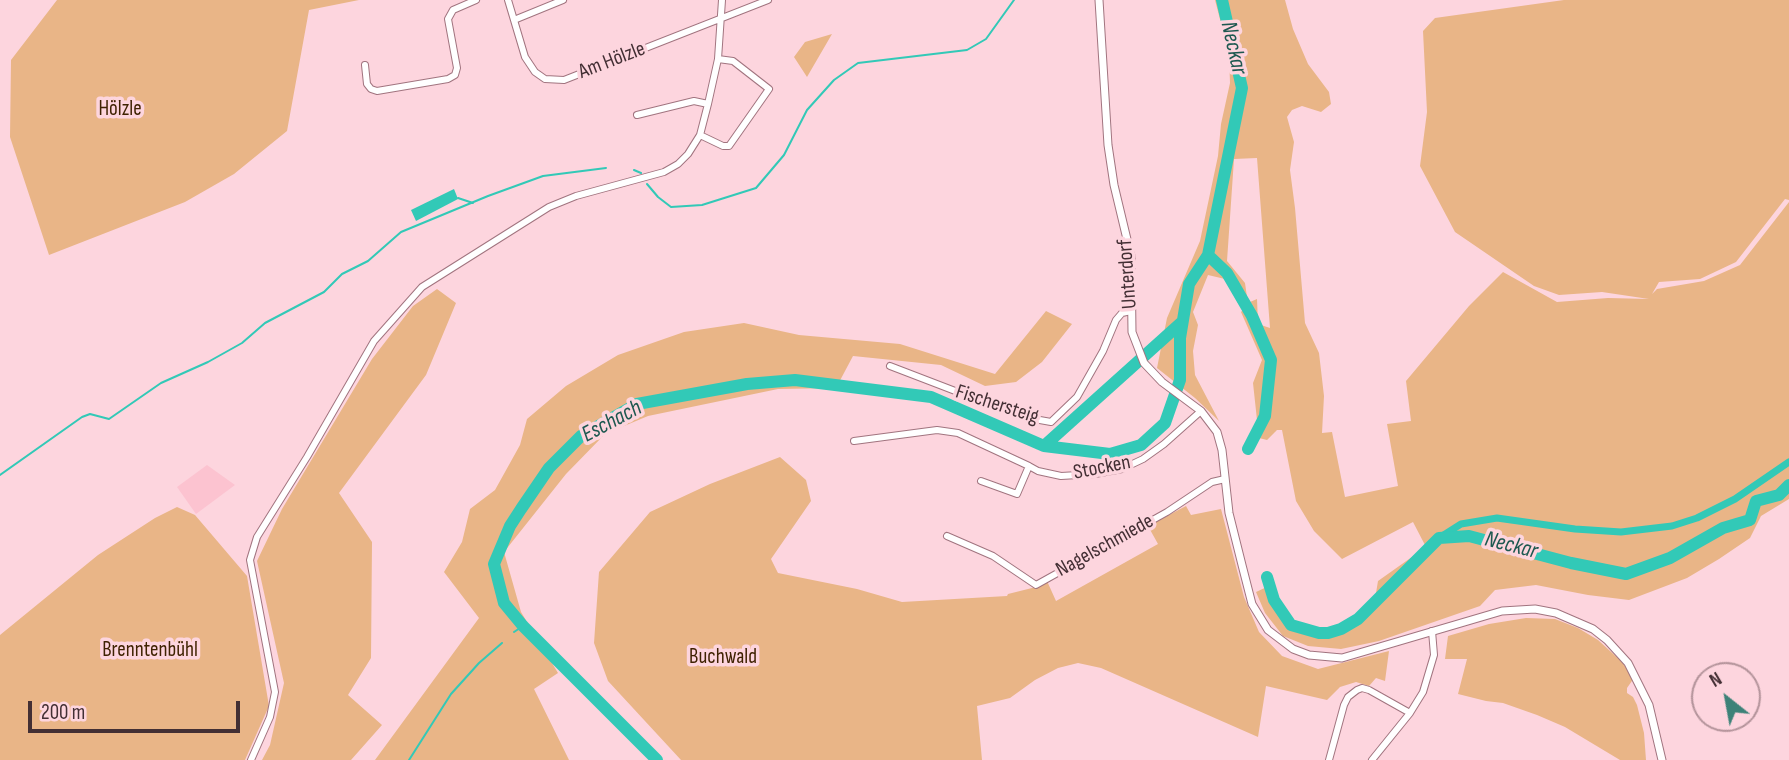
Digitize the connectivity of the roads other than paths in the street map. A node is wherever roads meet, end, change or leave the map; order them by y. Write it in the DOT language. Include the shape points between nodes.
graph roads {
  1 [pos="476,0"];
  2 [pos="508,0"];
  3 [pos="563,0"];
  4 [pos="722,0"];
  5 [pos="768,0"];
  6 [pos="1099,0"];
  7 [pos="720,17"];
  8 [pos="514,20"];
  9 [pos="718,59"];
  10 [pos="365,65"];
  11 [pos="708,104"];
  12 [pos="637,115"];
  13 [pos="700,135"];
  14 [pos="1131,311"];
  15 [pos="890,366"];
  16 [pos="1201,411"];
  17 [pos="854,442"];
  18 [pos="1029,466"];
  19 [pos="1224,479"];
  20 [pos="981,481"];
  21 [pos="947,536"];
  22 [pos="1433,632"];
  23 [pos="1410,713"];
  24 [pos="251,760"];
  25 [pos="1329,760"];
  26 [pos="1372,760"];
  27 [pos="1662,760"];
  1 -- 10 [label="street" via="453,10 448,19 455,75 377,91 367,84"];
  2 -- 8 [label="street, Am Hölzle"];
  3 -- 8 [label="street"];
  4 -- 7 [label="street"];
  5 -- 7 [label="street"];
  6 -- 14 [label="street, Unterdorf" via="1108,145 1131,256"];
  7 -- 8 [label="street, Am Hölzle" via="564,79 545,79 535,72 525,57"];
  7 -- 9 [label="street"];
  9 -- 11 [label="street"];
  9 -- 13 [label="street" via="733,61 769,89 729,146"];
  11 -- 12 [label="street" via="694,101"];
  11 -- 13 [label="street"];
  13 -- 24 [label="street" via="688,154 664,172 549,207 478,251 422,287 374,341 257,537 250,560 275,692 270,718"];
  14 -- 15 [label="street, Fischersteig" via="1116,320 1077,397 1051,422 1023,417"];
  14 -- 16 [label="street, Unterdorf" via="1132,332 1143,361"];
  16 -- 18 [label="street, Stocken" via="1164,444 1122,468 1061,476"];
  16 -- 19 [label="street, Unterdorf" via="1217,432"];
  17 -- 18 [label="street, Stocken" via="937,430 958,433"];
  18 -- 20 [label="street" via="1017,494"];
  19 -- 21 [label="street, Nagelschmiede" via="1036,585 993,556"];
  19 -- 22 [label="street, Unterdorf" via="1256,612 1268,630 1293,649 1342,658"];
  22 -- 23 [label="street" via="1434,654 1423,692"];
  22 -- 27 [label="street, Unterdorf" via="1488,614 1526,609 1556,613 1593,629 1639,680"];
  23 -- 25 [label="street" via="1369,690 1357,690 1344,705"];
  23 -- 26 [label="street"];
}
